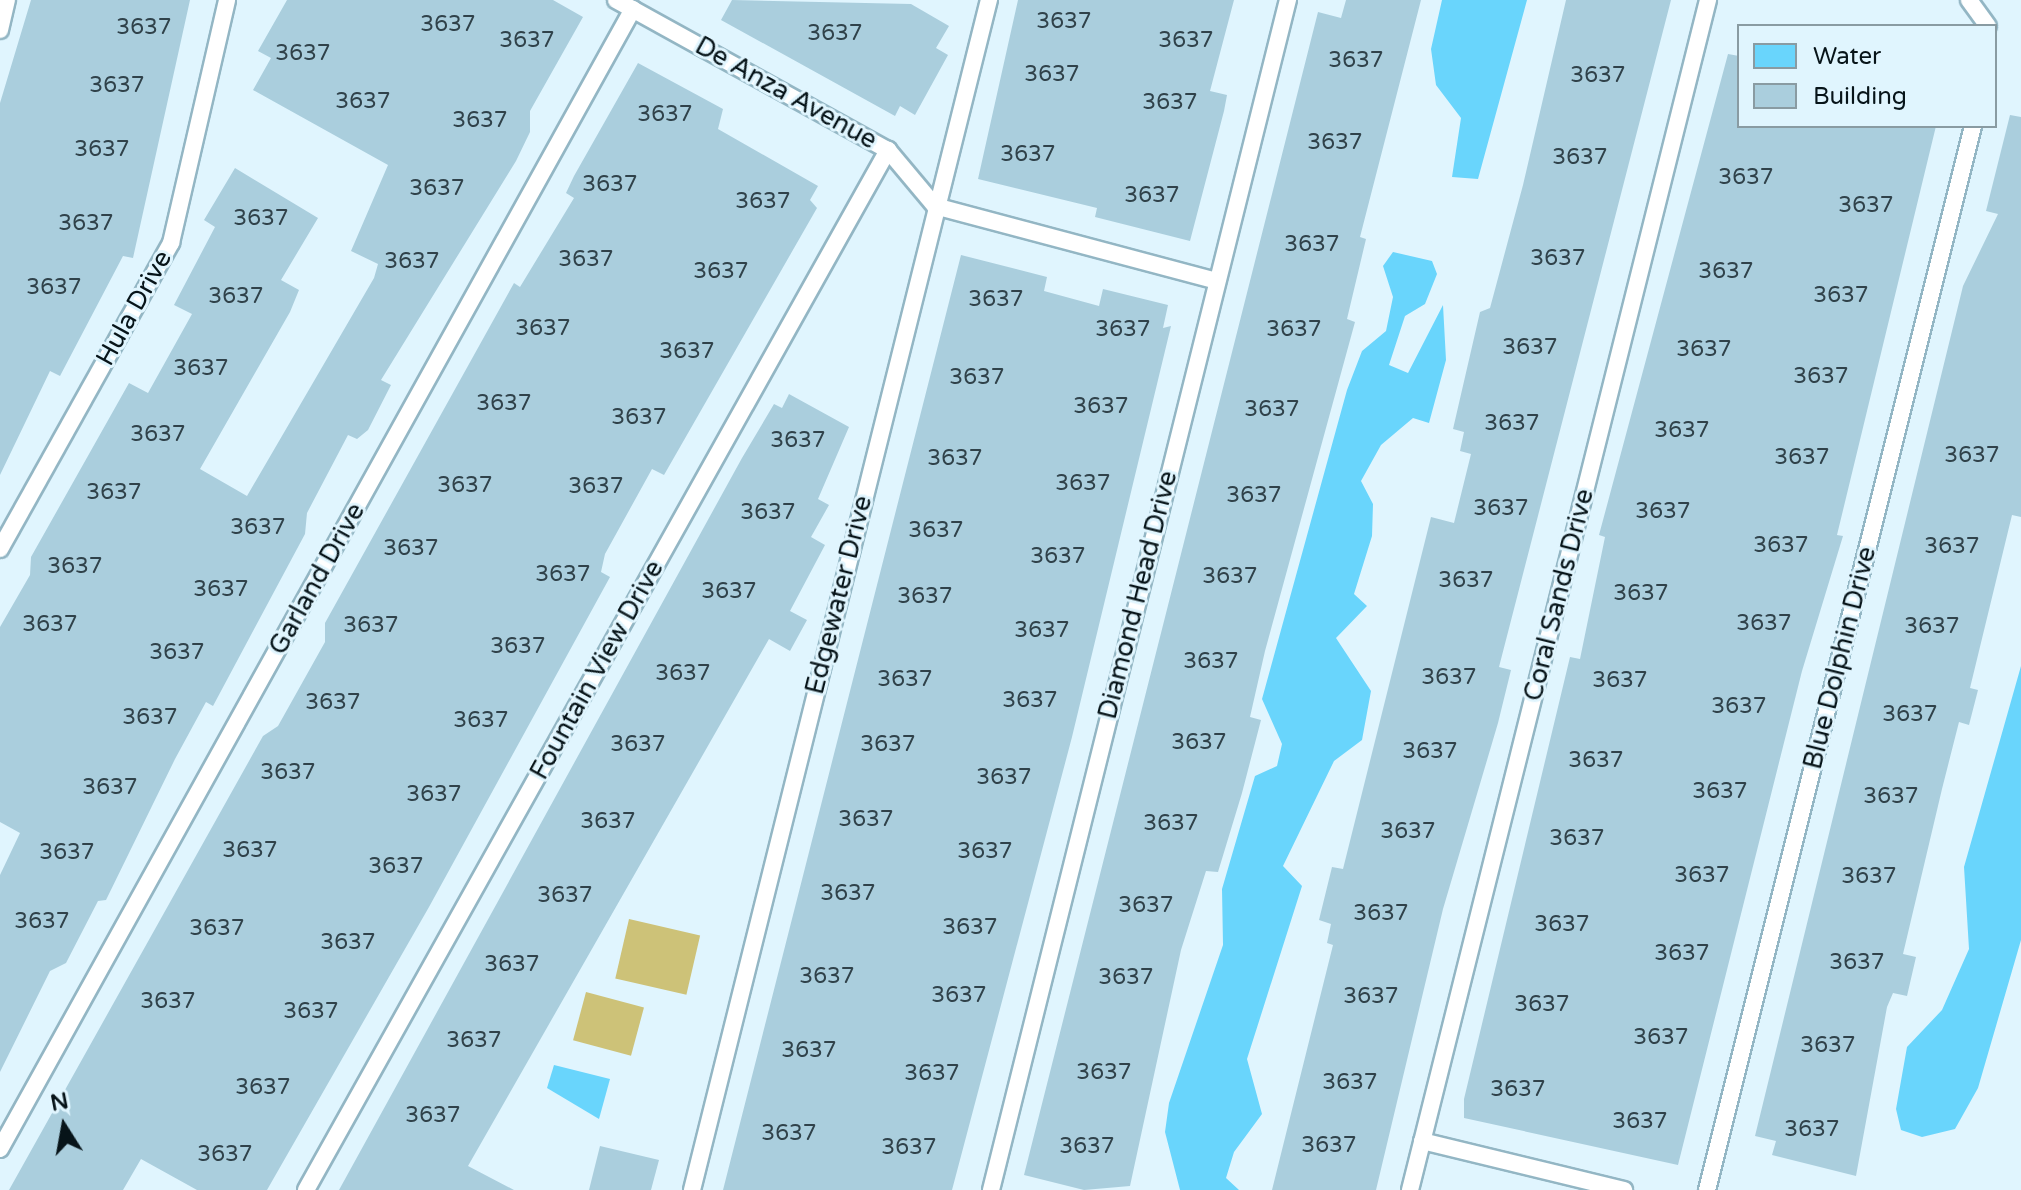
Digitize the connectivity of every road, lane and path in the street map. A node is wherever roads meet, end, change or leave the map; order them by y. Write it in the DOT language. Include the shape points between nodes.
graph roads {
  1 [pos="7,0"];
  2 [pos="227,0"];
  3 [pos="616,0"];
  4 [pos="989,0"];
  5 [pos="1288,0"];
  6 [pos="1708,0"];
  7 [pos="1969,0"];
  8 [pos="633,9"];
  9 [pos="1987,24"];
  10 [pos="0,30"];
  11 [pos="1972,128"];
  12 [pos="888,150"];
  13 [pos="935,206"];
  14 [pos="1217,281"];
  15 [pos="0,549"];
  16 [pos="1422,1141"];
  17 [pos="0,1149"];
  18 [pos="306,1190"];
  19 [pos="692,1190"];
  20 [pos="991,1190"];
  21 [pos="1410,1190"];
  22 [pos="1624,1190"];
  23 [pos="1707,1190"];
  1 -- 10 [label="lane"];
  2 -- 15 [label="lane, Hula Drive" via="171,243"];
  3 -- 8 [label="lane, De Anza Avenue"];
  4 -- 13 [label="lane, Edgewater Drive"];
  5 -- 14 [label="lane, Diamond Head Drive"];
  6 -- 16 [label="lane, Coral Sands Drive"];
  7 -- 9 [label="lane"];
  8 -- 12 [label="lane, De Anza Avenue"];
  8 -- 17 [label="lane, Garland Drive"];
  11 -- 23 [label="lane, Blue Dolphin Drive"];
  12 -- 13 [label="lane, De Anza Avenue"];
  12 -- 18 [label="lane, Fountain View Drive"];
  13 -- 14 [label="lane"];
  13 -- 19 [label="lane, Edgewater Drive"];
  14 -- 20 [label="lane, Diamond Head Drive"];
  16 -- 21 [label="lane, Coral Sands Drive"];
  16 -- 22 [label="lane"];
}
